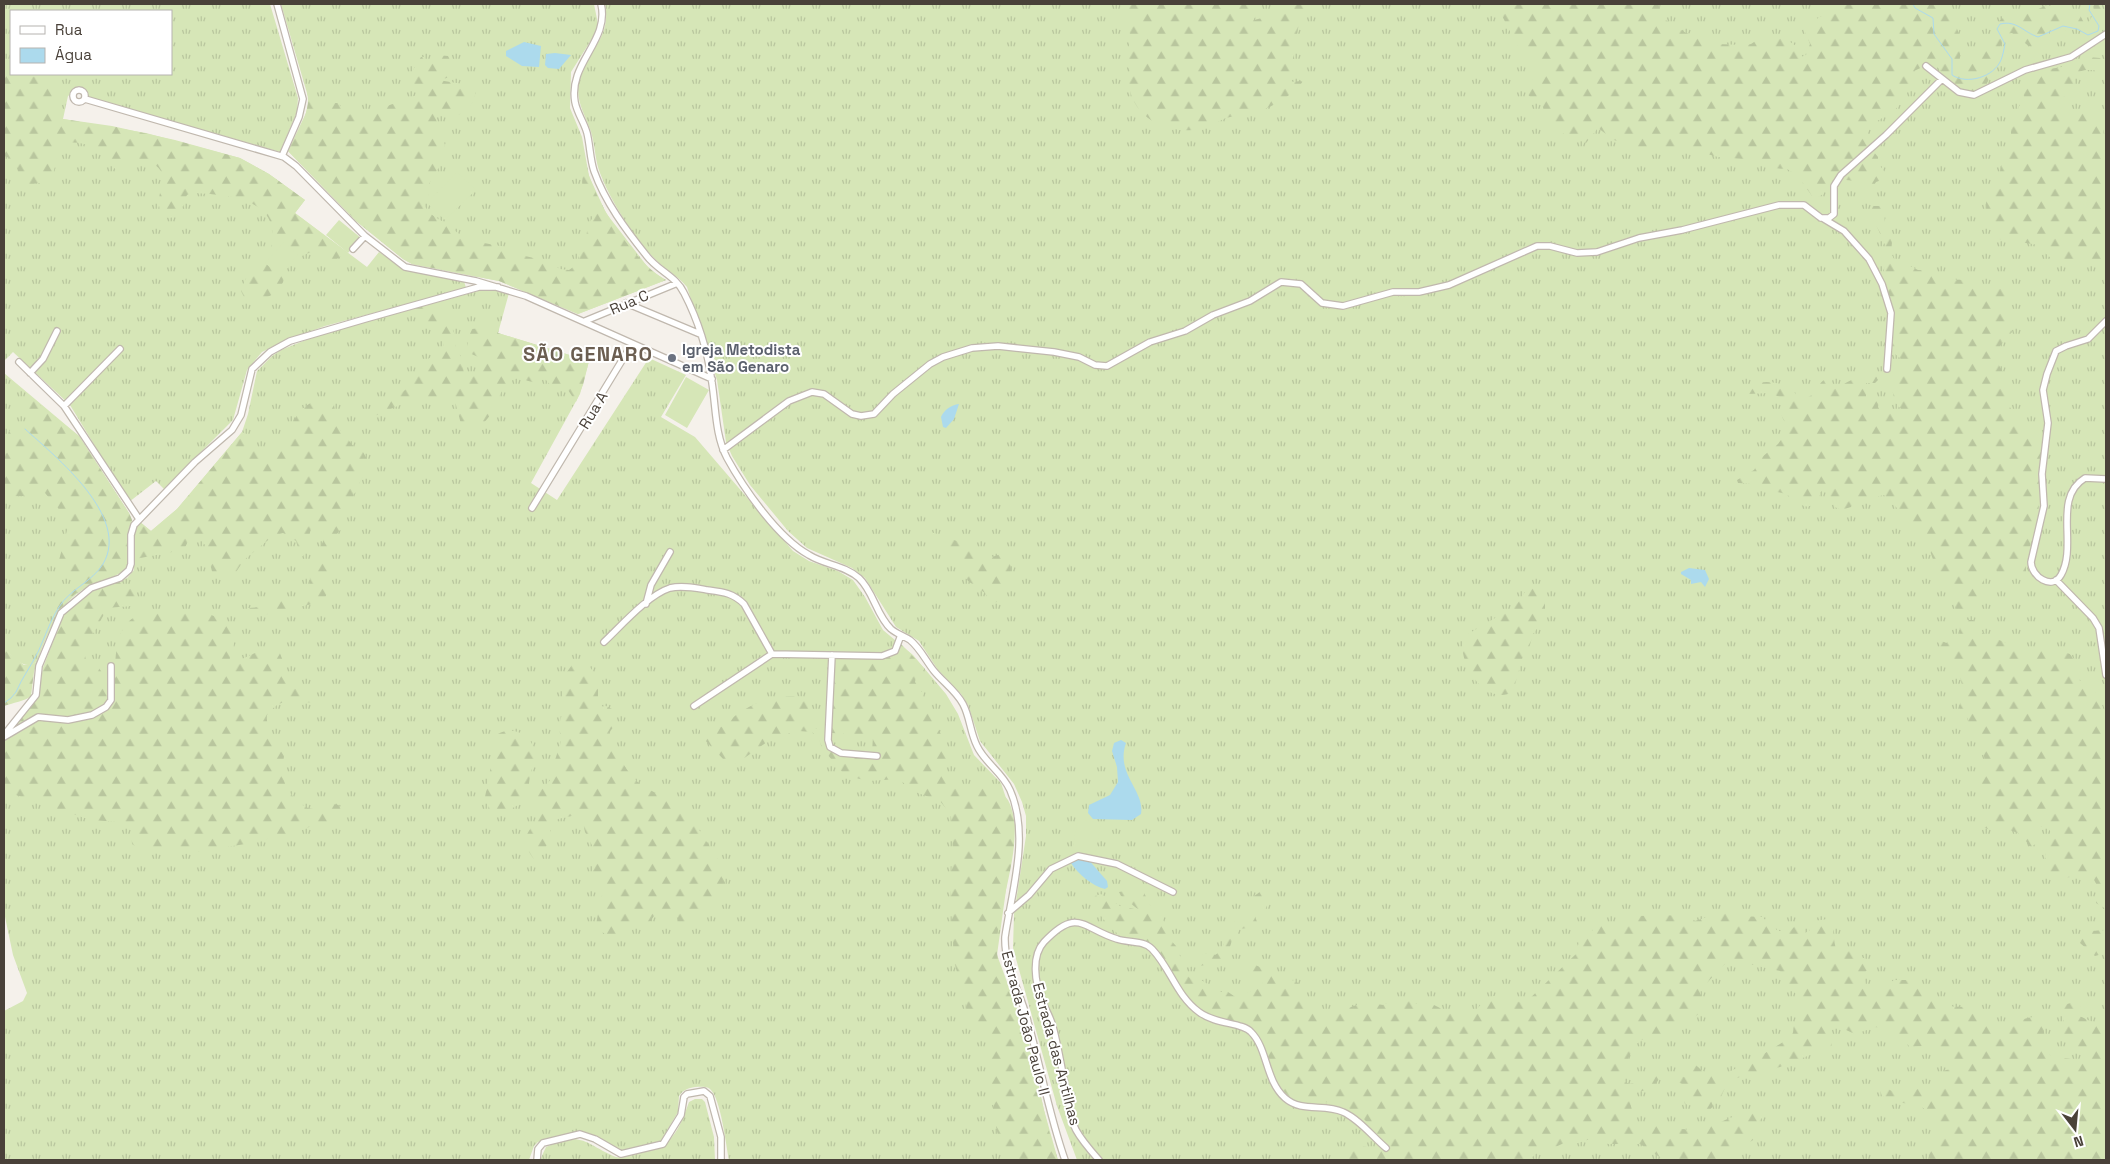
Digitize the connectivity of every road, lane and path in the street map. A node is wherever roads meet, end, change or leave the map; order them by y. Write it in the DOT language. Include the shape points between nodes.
graph roads {
  1 [pos="277,4"];
  2 [pos="601,4"];
  3 [pos="2106,34"];
  4 [pos="1926,66"];
  5 [pos="1942,79"];
  6 [pos="85,99"];
  7 [pos="282,156"];
  8 [pos="1824,219"];
  9 [pos="365,236"];
  10 [pos="354,249"];
  11 [pos="675,284"];
  12 [pos="498,287"];
  13 [pos="626,302"];
  14 [pos="585,321"];
  15 [pos="2106,321"];
  16 [pos="58,331"];
  17 [pos="700,334"];
  18 [pos="632,344"];
  19 [pos="120,349"];
  20 [pos="18,362"];
  21 [pos="1887,369"];
  22 [pos="30,373"];
  23 [pos="712,379"];
  24 [pos="64,406"];
  25 [pos="723,450"];
  26 [pos="2106,478"];
  27 [pos="532,508"];
  28 [pos="139,519"];
  29 [pos="670,552"];
  30 [pos="2056,580"];
  31 [pos="646,604"];
  32 [pos="901,635"];
  33 [pos="604,642"];
  34 [pos="772,654"];
  35 [pos="832,656"];
  36 [pos="111,666"];
  37 [pos="2106,674"];
  38 [pos="694,706"];
  39 [pos="4,736"];
  40 [pos="877,756"];
  41 [pos="1174,892"];
  42 [pos="1008,913"];
  43 [pos="1386,1148"];
  44 [pos="537,1160"];
  45 [pos="721,1160"];
  46 [pos="1065,1160"];
  47 [pos="1099,1160"];
  1 -- 7 [label="street" via="303,99"];
  2 -- 11 [label="street, Estrada João Paulo II" via="603,22 596,42 577,72 575,102 586,130 595,174 607,199 650,259 672,276"];
  3 -- 5 [label="street" via="2070,57 2025,70 1978,94 1959,92"];
  4 -- 5 [label="street"];
  5 -- 8 [label="street" via="1841,175 1834,186 1833,216"];
  6 -- 7 [label="street"];
  7 -- 9 [label="street" via="296,166"];
  8 -- 21 [label="street" via="1844,231 1869,259 1882,284 1891,314"];
  8 -- 25 [label="street" via="1804,205 1779,205 1639,238 1597,252 1577,253 1537,246 1449,285 1419,292 1393,292 1343,306 1322,303 1301,284 1281,282 1250,301 1213,315 1185,331 1158,338 1108,366 1054,352 998,346 972,348 930,364 874,414 852,414 824,394 812,392 790,401"];
  9 -- 10 [label="street"];
  9 -- 12 [label="street" via="410,269"];
  11 -- 13 [label="street, Rua C"];
  11 -- 17 [label="street, Estrada João Paulo II" via="684,293"];
  12 -- 14 [label="street"];
  12 -- 28 [label="street" via="479,287 365,319 290,341 270,352 252,368 241,415 232,430"];
  13 -- 14 [label="street, Rua C"];
  13 -- 17 [label="street"];
  14 -- 18 [label="street"];
  15 -- 30 [label="street" via="2088,339 2056,352 2044,383 2048,436 2042,474 2044,506 2031,566 2041,579"];
  16 -- 22 [label="street" via="43,359"];
  17 -- 23 [label="street, Estrada João Paulo II"];
  18 -- 23 [label="street"];
  18 -- 27 [label="street, Rua A"];
  19 -- 24 [label="street"];
  20 -- 22 [label="street"];
  22 -- 24 [label="street"];
  23 -- 25 [label="street, Estrada João Paulo II" via="717,429"];
  24 -- 28 [label="street"];
  25 -- 32 [label="street, Estrada João Paulo II" via="762,508 793,544 860,580 886,623"];
  26 -- 30 [label="street" via="2085,478 2070,494 2067,549 2061,574"];
  28 -- 39 [label="street" via="131,535 129,570 120,578 91,588 61,612 39,666 36,695"];
  29 -- 31 [label="street" via="651,585"];
  30 -- 37 [label="street" via="2099,628"];
  31 -- 33 [label="street"];
  31 -- 34 [label="street" via="661,592 675,587 730,593 744,604"];
  32 -- 35 [label="street" via="895,651 888,655"];
  32 -- 42 [label="street, Estrada João Paulo II" via="916,646 962,701 977,746 1002,776 1012,794 1020,836"];
  34 -- 35 [label="street"];
  34 -- 38 [label="street"];
  35 -- 40 [label="street" via="830,747 842,754"];
  36 -- 39 [label="street" via="111,700 102,710 68,720 35,718"];
  41 -- 42 [label="street" via="1117,864 1078,856 1051,869"];
  42 -- 46 [label="street, Estrada João Paulo II" via="1004,937 1007,960 1028,1021"];
  43 -- 47 [label="street, Estrada das Antilhas" via="1343,1112 1325,1107 1299,1106 1283,1097 1274,1085 1251,1031 1210,1020 1196,1010 1177,990 1148,946 1114,938 1077,922 1063,927 1042,943 1037,953 1036,969 1040,995 1053,1027 1072,1118 1080,1136"];
  44 -- 45 [label="street" via="538,1149 543,1143 580,1134 621,1154 658,1146 679,1120 687,1094 704,1092 710,1096 720,1131"];
}
